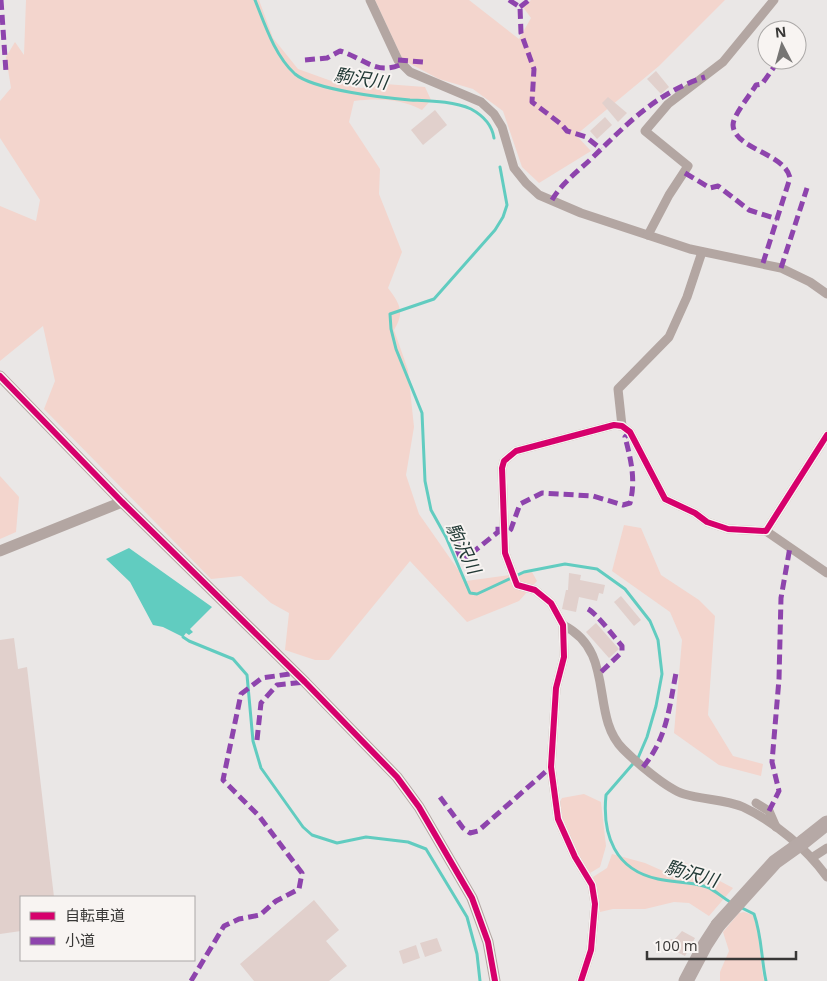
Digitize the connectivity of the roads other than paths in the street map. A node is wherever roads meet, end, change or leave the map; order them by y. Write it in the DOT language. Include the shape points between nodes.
graph roads {
  1 [pos="370,0"];
  2 [pos="774,0"];
  3 [pos="648,235"];
  4 [pos="702,252"];
  5 [pos="827,294"];
  6 [pos="0,376"];
  7 [pos="622,426"];
  8 [pos="827,434"];
  9 [pos="122,502"];
  10 [pos="766,531"];
  11 [pos="0,551"];
  12 [pos="827,572"];
  13 [pos="563,625"];
  14 [pos="756,803"];
  15 [pos="827,822"];
  16 [pos="776,827"];
  17 [pos="827,848"];
  18 [pos="812,857"];
  19 [pos="827,877"];
  20 [pos="495,981"];
  21 [pos="581,981"];
  22 [pos="686,981"];
  1 -- 3 [label="street" via="398,60 410,72 481,102 494,114 502,128 514,168 539,195"];
  2 -- 3 [label="street" via="723,62 668,104 645,131 688,166"];
  3 -- 4 [label="street"];
  4 -- 5 [label="street" via="780,268"];
  4 -- 7 [label="street" via="687,297 668,337 618,390"];
  6 -- 9 [label="street"];
  7 -- 10 [label="street" via="630,432 665,499 728,530"];
  7 -- 13 [label="street" via="614,425 516,451 504,461 505,553 517,585 535,590 551,603"];
  8 -- 10 [label="street"];
  9 -- 11 [label="street"];
  9 -- 20 [label="street" via="397,777 419,807 472,898 488,942"];
  10 -- 12 [label="street"];
  13 -- 16 [label="street" via="575,631 589,649 600,672 611,733 640,765 682,794 742,807"];
  13 -- 21 [label="street" via="564,656 556,688 551,767 558,819 592,885 596,904 591,950"];
  14 -- 16 [label="street" via="769,811"];
  15 -- 22 [label="highway, bridge" via="775,862 718,925"];
  16 -- 18 [label="street"];
  17 -- 18 [label="street"];
  18 -- 19 [label="street"];
}
